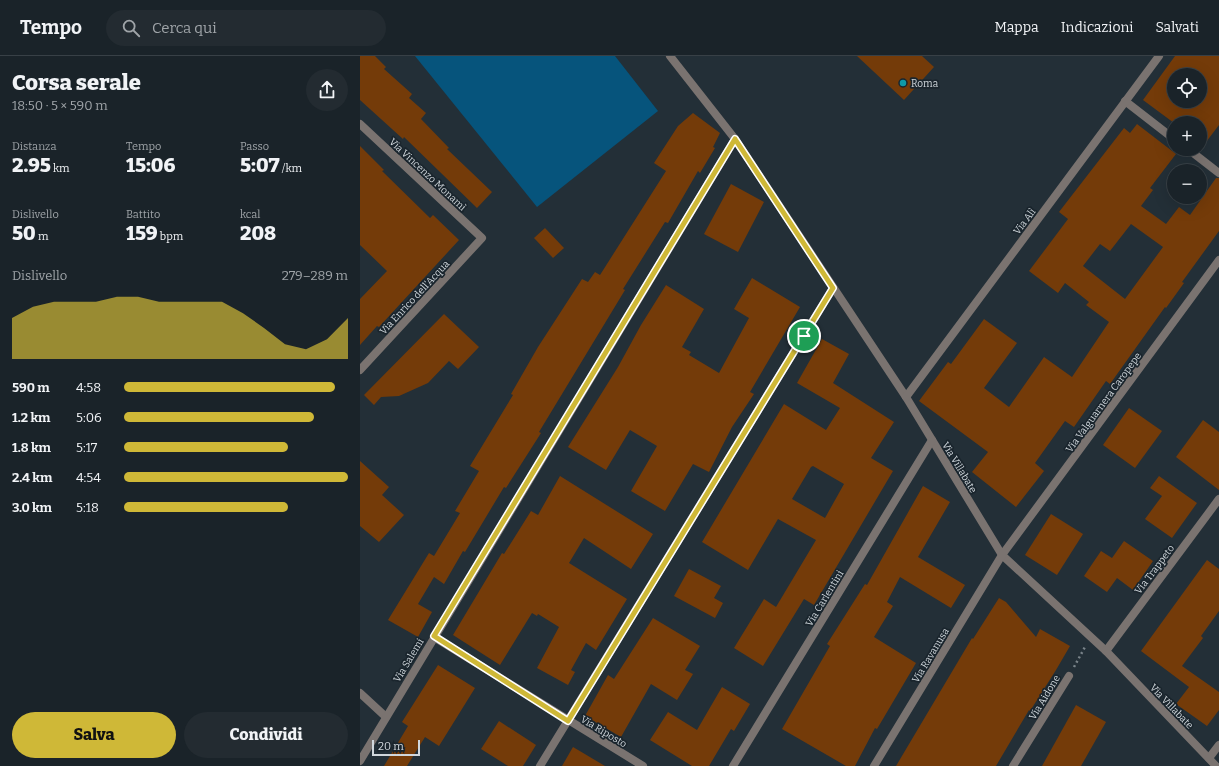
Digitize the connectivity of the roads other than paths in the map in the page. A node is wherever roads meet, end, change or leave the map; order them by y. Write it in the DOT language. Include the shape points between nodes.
graph roads {
  1 [pos="670,56"];
  2 [pos="1159,56"];
  3 [pos="1125,101"];
  4 [pos="360,124"];
  5 [pos="1167,134"];
  6 [pos="735,139"];
  7 [pos="1197,156"];
  8 [pos="1219,173"];
  9 [pos="482,238"];
  10 [pos="1218,262"];
  11 [pos="833,288"];
  12 [pos="360,370"];
  13 [pos="906,397"];
  14 [pos="932,440"];
  15 [pos="1219,499"];
  16 [pos="1002,555"];
  17 [pos="434,636"];
  18 [pos="1106,652"];
  19 [pos="1068,676"];
  20 [pos="360,694"];
  21 [pos="386,717"];
  22 [pos="568,721"];
  23 [pos="1219,745"];
  24 [pos="1209,758"];
  25 [pos="360,762"];
  26 [pos="540,766"];
  27 [pos="643,766"];
  28 [pos="733,766"];
  29 [pos="874,766"];
  30 [pos="1013,766"];
  31 [pos="1216,766"];
  1 -- 6 [label="street, Via Villabate"];
  2 -- 3 [label="street, Via Alì"];
  3 -- 5 [label="street"];
  3 -- 13 [label="street, Via Alì"];
  4 -- 9 [label="street, Via Vincenzo Monamì"];
  6 -- 11 [label="street, Via Villabate"];
  6 -- 17 [label="street, Via Salemi"];
  7 -- 8 [label="street"];
  9 -- 12 [label="street, Via Enrico dell'Acqua"];
  10 -- 16 [label="street, Via Valguarnera Caropepe"];
  11 -- 13 [label="street, Via Villabate"];
  11 -- 22 [label="street"];
  13 -- 14 [label="street, Via Villabate"];
  14 -- 16 [label="street, Via Villabate"];
  14 -- 28 [label="street, Via Carlentini"];
  15 -- 18 [label="street, Via Trappeto"];
  16 -- 18 [label="street, Via Villabate"];
  16 -- 29 [label="street, Via Ravanusa"];
  17 -- 21 [label="street, Via Salemi"];
  17 -- 22 [label="street, Via Riposto"];
  18 -- 24 [label="street, Via Villabate"];
  19 -- 30 [label="street, Via Aidone"];
  20 -- 21 [label="street"];
  21 -- 25 [label="street, Via Salemi"];
  22 -- 26 [label="street"];
  22 -- 27 [label="street, Via Riposto"];
  23 -- 24 [label="street"];
  24 -- 31 [label="street, Via Villabate"];
}
